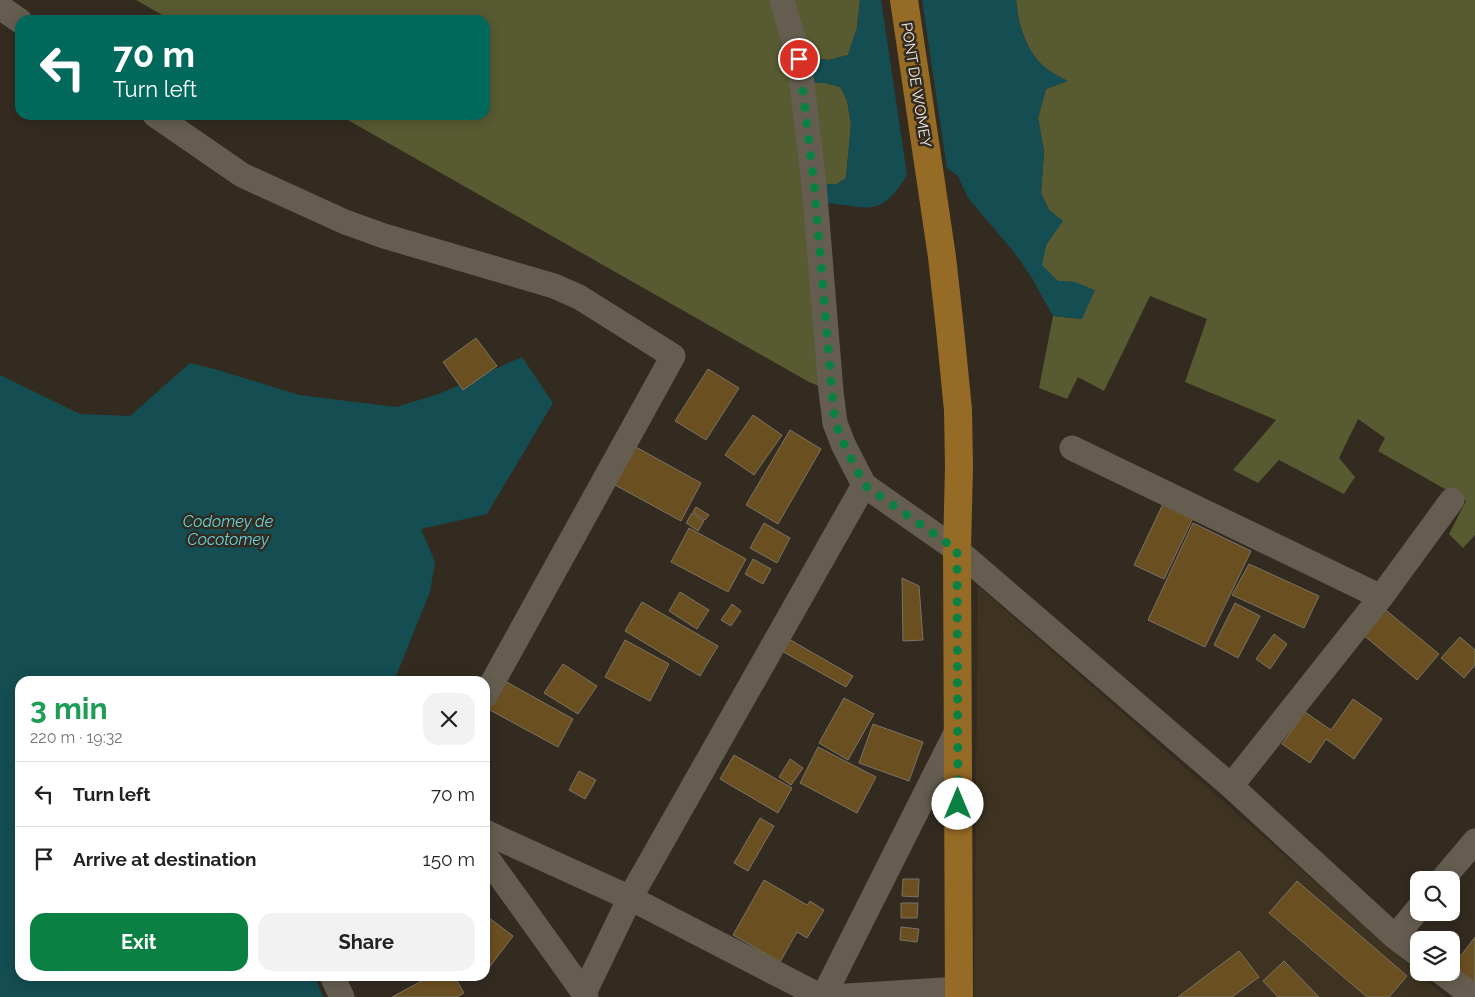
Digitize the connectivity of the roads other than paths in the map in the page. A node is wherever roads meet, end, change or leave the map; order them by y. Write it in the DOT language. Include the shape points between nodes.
graph roads {
  1 [pos="782,0"];
  2 [pos="904,0"];
  3 [pos="0,7"];
  4 [pos="15,18"];
  5 [pos="162,120"];
  6 [pos="1072,448"];
  7 [pos="864,485"];
  8 [pos="1452,500"];
  9 [pos="957,550"];
  10 [pos="1381,597"];
  11 [pos="490,687"];
  12 [pos="958,729"];
  13 [pos="1231,786"];
  14 [pos="490,834"];
  15 [pos="1475,841"];
  16 [pos="490,862"];
  17 [pos="1450,871"];
  18 [pos="630,898"];
  19 [pos="1410,919"];
  20 [pos="1395,937"];
  21 [pos="1410,948"];
  22 [pos="334,981"];
  23 [pos="1454,981"];
  24 [pos="959,993"];
  25 [pos="585,995"];
  26 [pos="342,997"];
  27 [pos="823,997"];
  28 [pos="831,997"];
  29 [pos="1474,997"];
  1 -- 7 [label="street" via="800,70 814,184 835,422"];
  2 -- 9 [label="main road, PONT DE WOMEY" via="950,329 958,410"];
  3 -- 4 [label="street"];
  5 -- 11 [label="street" via="242,175 345,222 554,286 579,297 673,356"];
  6 -- 10 [label="street"];
  7 -- 9 [label="street"];
  7 -- 18 [label="street"];
  8 -- 10 [label="street"];
  9 -- 12 [label="main road, PONT DE WOMEY"];
  9 -- 13 [label="street"];
  10 -- 13 [label="street"];
  12 -- 24 [label="main road, PONT DE WOMEY"];
  12 -- 27 [label="street"];
  13 -- 20 [label="street"];
  14 -- 18 [label="street"];
  15 -- 17 [label="street"];
  16 -- 25 [label="street"];
  18 -- 25 [label="street"];
  18 -- 27 [label="street"];
  19 -- 20 [label="street"];
  20 -- 21 [label="street"];
  22 -- 26 [label="street"];
  23 -- 29 [label="street"];
  24 -- 28 [label="street"];
}
